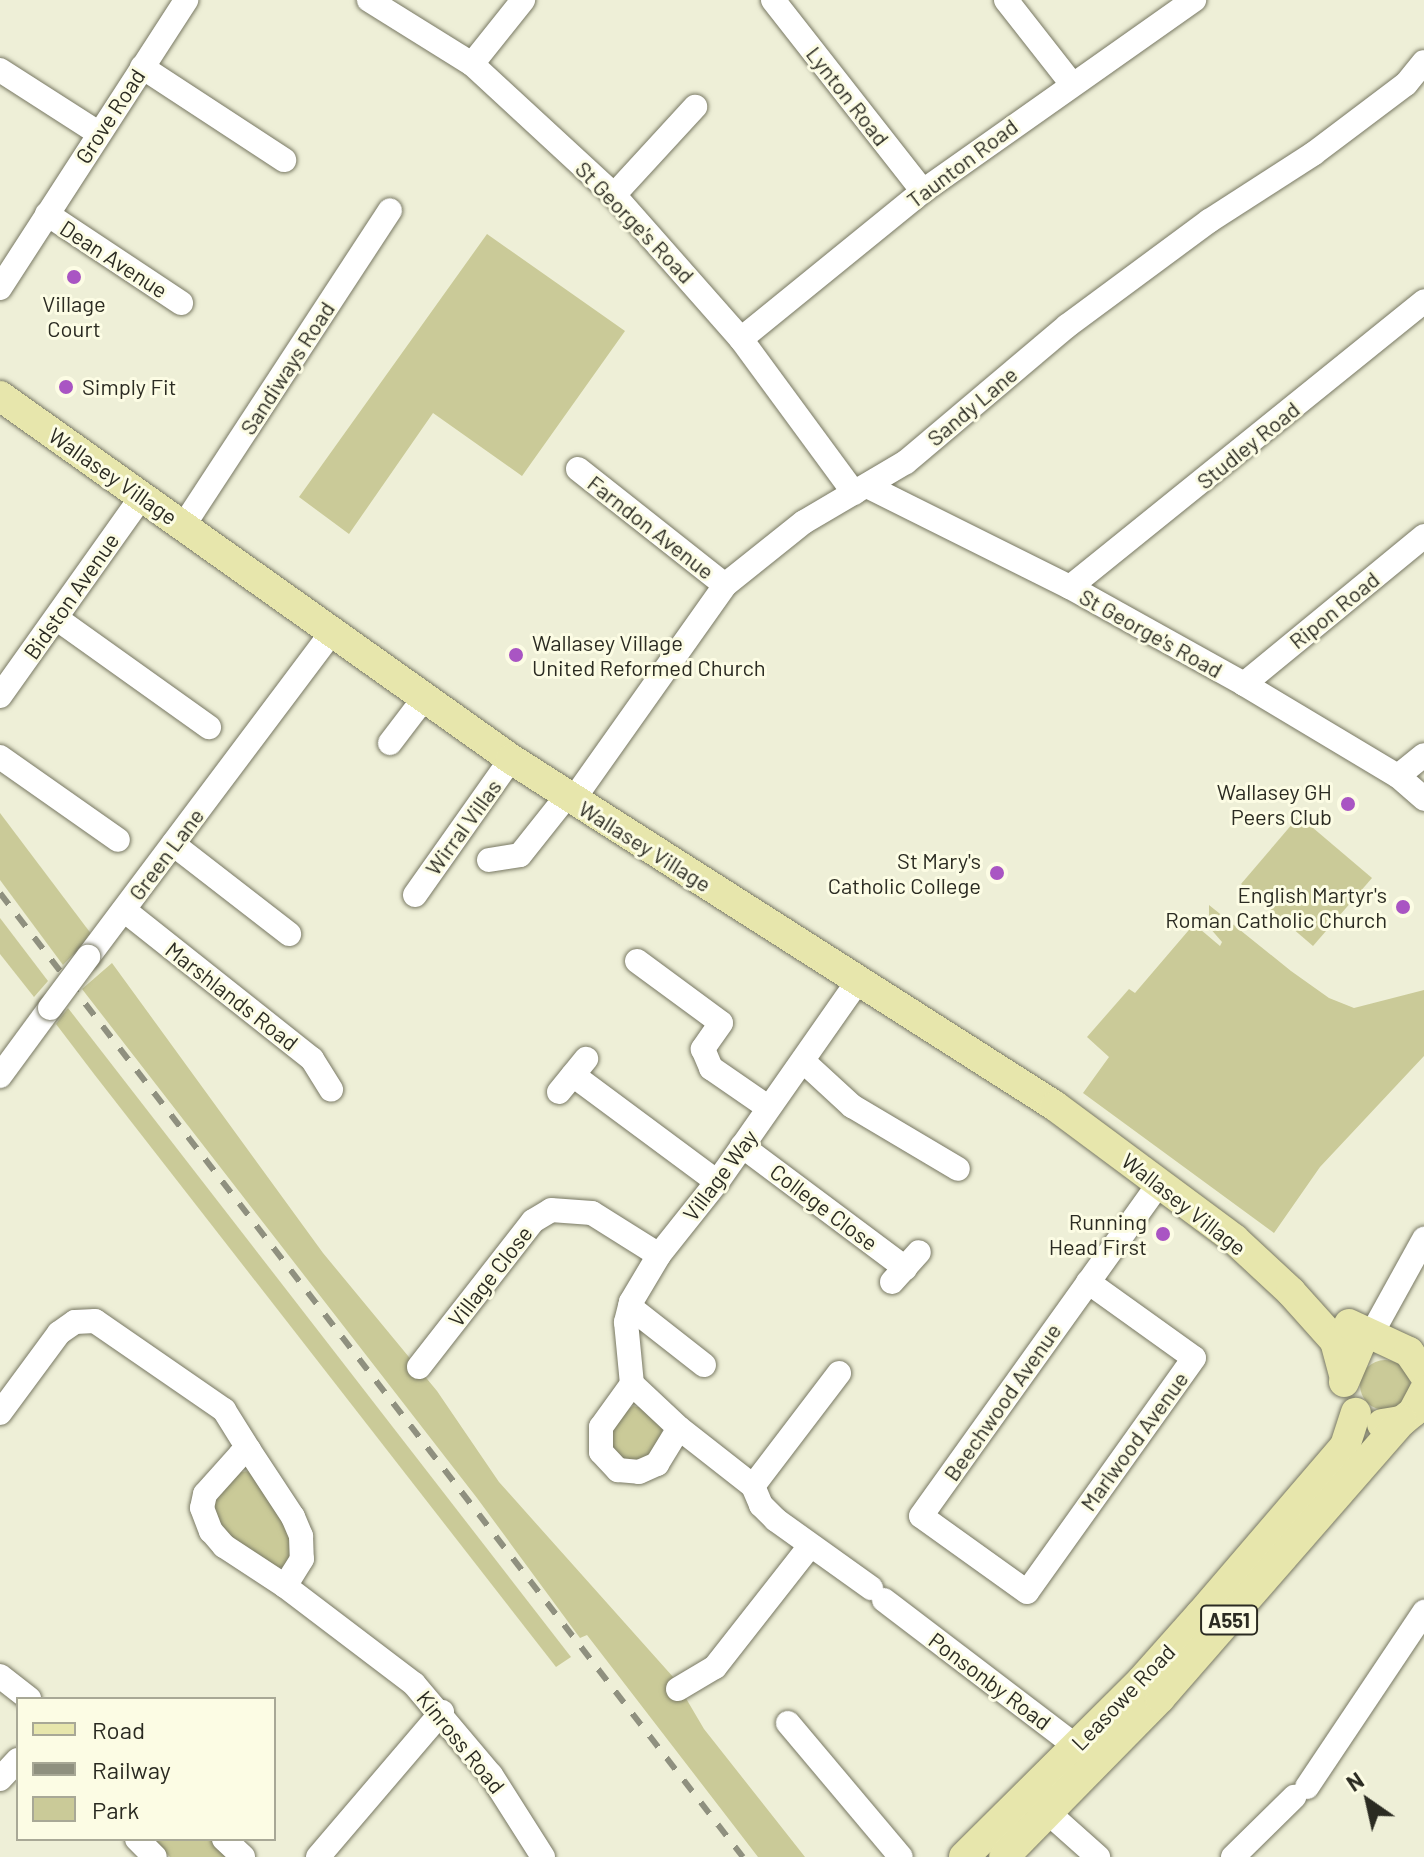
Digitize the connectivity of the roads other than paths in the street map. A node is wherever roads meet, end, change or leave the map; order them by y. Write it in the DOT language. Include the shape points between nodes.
graph roads {
  1 [pos="186,0"];
  2 [pos="369,0"];
  3 [pos="523,0"];
  4 [pos="773,0"];
  5 [pos="1006,0"];
  6 [pos="1194,0"];
  7 [pos="1424,62"];
  8 [pos="472,64"];
  9 [pos="142,67"];
  10 [pos="0,70"];
  11 [pos="1071,83"];
  12 [pos="695,107"];
  13 [pos="98,133"];
  14 [pos="284,160"];
  15 [pos="923,191"];
  16 [pos="614,195"];
  17 [pos="390,210"];
  18 [pos="40,224"];
  19 [pos="0,257"];
  20 [pos="0,288"];
  21 [pos="1424,301"];
  22 [pos="181,303"];
  23 [pos="741,339"];
  24 [pos="0,396"];
  25 [pos="578,469"];
  26 [pos="861,489"];
  27 [pos="142,496"];
  28 [pos="184,525"];
  29 [pos="1424,536"];
  30 [pos="725,585"];
  31 [pos="1070,587"];
  32 [pos="56,618"];
  33 [pos="333,631"];
  34 [pos="1244,684"];
  35 [pos="0,696"];
  36 [pos="425,697"];
  37 [pos="209,727"];
  38 [pos="390,743"];
  39 [pos="1424,755"];
  40 [pos="0,757"];
  41 [pos="511,759"];
  42 [pos="1398,776"];
  43 [pos="570,798"];
  44 [pos="1424,799"];
  45 [pos="118,840"];
  46 [pos="173,844"];
  47 [pos="489,860"];
  48 [pos="415,895"];
  49 [pos="124,910"];
  50 [pos="289,934"];
  51 [pos="637,961"];
  52 [pos="858,981"];
  53 [pos="803,1061"];
  54 [pos="573,1075"];
  55 [pos="0,1076"];
  56 [pos="331,1090"];
  57 [pos="769,1108"];
  58 [pos="742,1146"];
  59 [pos="958,1169"];
  60 [pos="717,1182"];
  61 [pos="1159,1183"];
  62 [pos="1424,1239"];
  63 [pos="659,1255"];
  64 [pos="905,1268"];
  65 [pos="1088,1282"];
  66 [pos="1291,1292"];
  67 [pos="630,1307"];
  68 [pos="1368,1334"];
  69 [pos="704,1365"];
  70 [pos="419,1367"];
  71 [pos="839,1373"];
  72 [pos="1344,1375"];
  73 [pos="632,1384"];
  74 [pos="1418,1386"];
  75 [pos="0,1413"];
  76 [pos="1356,1413"];
  77 [pos="679,1428"];
  78 [pos="249,1450"];
  79 [pos="753,1486"];
  80 [pos="810,1546"];
  81 [pos="285,1586"];
  82 [pos="1027,1592"];
  83 [pos="1424,1612"];
  84 [pos="0,1676"];
  85 [pos="678,1689"];
  86 [pos="26,1697"];
  87 [pos="442,1712"];
  88 [pos="788,1723"];
  89 [pos="1086,1754"];
  90 [pos="16,1762"];
  91 [pos="0,1779"];
  92 [pos="1038,1803"];
  93 [pos="139,1841"];
  94 [pos="226,1841"];
  95 [pos="155,1857"];
  96 [pos="243,1857"];
  97 [pos="318,1857"];
  98 [pos="543,1857"];
  99 [pos="901,1857"];
  100 [pos="964,1857"];
  101 [pos="1004,1857"];
  102 [pos="1098,1857"];
  103 [pos="1233,1857"];
  1 -- 9 [label="street, Grove Road"];
  2 -- 8 [label="street, St George's Road"];
  3 -- 8 [label="street"];
  4 -- 15 [label="street, Lynton Road"];
  5 -- 11 [label="street"];
  6 -- 11 [label="street, Taunton Road"];
  7 -- 26 [label="street, Sandy Lane" via="1406,84 1067,326 906,462"];
  8 -- 16 [label="street, St George's Road"];
  9 -- 13 [label="street, Grove Road"];
  9 -- 14 [label="street"];
  10 -- 13 [label="street"];
  11 -- 15 [label="street, Taunton Road"];
  12 -- 16 [label="street"];
  13 -- 18 [label="street, Grove Road"];
  15 -- 23 [label="street, Taunton Road"];
  16 -- 23 [label="street, St George's Road"];
  17 -- 28 [label="street, Sandiways Road"];
  18 -- 19 [label="street, Grove Road"];
  18 -- 20 [label="street, Grove Road"];
  18 -- 22 [label="street, Dean Avenue"];
  21 -- 31 [label="street, Studley Road"];
  23 -- 26 [label="street, St George's Road"];
  24 -- 27 [label="main road, Wallasey Village"];
  25 -- 30 [label="street, Farndon Avenue"];
  26 -- 30 [label="street, Sandy Lane" via="804,522"];
  26 -- 31 [label="street, St George's Road"];
  27 -- 28 [label="main road, Wallasey Village"];
  27 -- 32 [label="street, Bidston Avenue"];
  28 -- 33 [label="main road, Wallasey Village"];
  29 -- 34 [label="street, Ripon Road"];
  30 -- 43 [label="street, Sandy Lane"];
  31 -- 34 [label="street, St George's Road"];
  32 -- 35 [label="street, Bidston Avenue"];
  32 -- 37 [label="street"];
  33 -- 36 [label="main road, Wallasey Village"];
  33 -- 46 [label="street, Green Lane"];
  34 -- 42 [label="street, St George's Road"];
  36 -- 38 [label="street"];
  36 -- 41 [label="main road, Wallasey Village"];
  39 -- 42 [label="street"];
  40 -- 45 [label="street"];
  41 -- 43 [label="main road, Wallasey Village"];
  41 -- 48 [label="street, Wirral Villas"];
  42 -- 44 [label="street, St George's Road"];
  43 -- 47 [label="street, Sandy Lane" via="520,855"];
  43 -- 52 [label="main road, Wallasey Village"];
  46 -- 49 [label="street, Green Lane"];
  46 -- 50 [label="street"];
  49 -- 55 [label="street, Green Lane, bridge"];
  49 -- 56 [label="street, Marshlands Road" via="312,1059"];
  51 -- 57 [label="street" via="721,1023 703,1049 711,1068"];
  52 -- 53 [label="street, Village Way"];
  52 -- 61 [label="main road, Wallasey Village" via="1055,1106"];
  53 -- 57 [label="street, Village Way"];
  53 -- 59 [label="street" via="852,1106"];
  54 -- 60 [label="street"];
  57 -- 58 [label="street, Village Way"];
  58 -- 60 [label="street, Village Way"];
  58 -- 64 [label="street, College Close"];
  60 -- 63 [label="street, Village Way"];
  61 -- 65 [label="street, Beechwood Avenue"];
  61 -- 66 [label="main road, Wallasey Village" via="1234,1239"];
  62 -- 68 [label="street"];
  63 -- 67 [label="street, Village Way"];
  63 -- 70 [label="street, Village Close" via="592,1213 551,1210 533,1221"];
  65 -- 82 [label="street, Beechwood Avenue" via="921,1516"];
  65 -- 82 [label="street, Marlwood Avenue" via="1194,1358"];
  66 -- 68 [label="main road, Wallasey Village"];
  66 -- 72 [label="main road, Wallasey Village" via="1335,1341"];
  67 -- 69 [label="street"];
  67 -- 73 [label="street, Village Way" via="626,1322"];
  68 -- 72 [label="main road"];
  68 -- 74 [label="main road, Wallasey Village"];
  71 -- 79 [label="street"];
  72 -- 76 [label="main road, Wallasey Village" via="1348,1402"];
  73 -- 77 [label="street"];
  73 -- 77 [label="street" via="601,1427 601,1452 618,1470 639,1472 657,1464"];
  74 -- 76 [label="main road" via="1378,1424"];
  74 -- 89 [label="main road, Leasowe Road / A551" via="1160,1698"];
  75 -- 78 [label="street" via="59,1333 75,1322 95,1321 224,1410"];
  76 -- 89 [label="main road, Leasowe Road / A551" via="1345,1446 1142,1680"];
  77 -- 79 [label="street"];
  78 -- 81 [label="street" via="301,1536 302,1559"];
  78 -- 81 [label="street, Kinross Road" via="213,1483 202,1508 224,1546"];
  79 -- 80 [label="street" via="761,1505"];
  80 -- 85 [label="street" via="715,1667"];
  80 -- 89 [label="street, Ponsonby Road"];
  81 -- 87 [label="street, Kinross Road" via="414,1684"];
  83 -- 103 [label="street" via="1301,1792"];
  84 -- 86 [label="street"];
  87 -- 97 [label="street"];
  87 -- 98 [label="street, Kinross Road" via="491,1775"];
  88 -- 99 [label="street"];
  89 -- 92 [label="main road, Leasowe Road / A551"];
  90 -- 91 [label="street"];
  92 -- 100 [label="main road, Leasowe Road / A551"];
  92 -- 101 [label="main road, Leasowe Road / A551"];
  92 -- 102 [label="street"];
  93 -- 95 [label="street"];
  94 -- 96 [label="street"];
}
